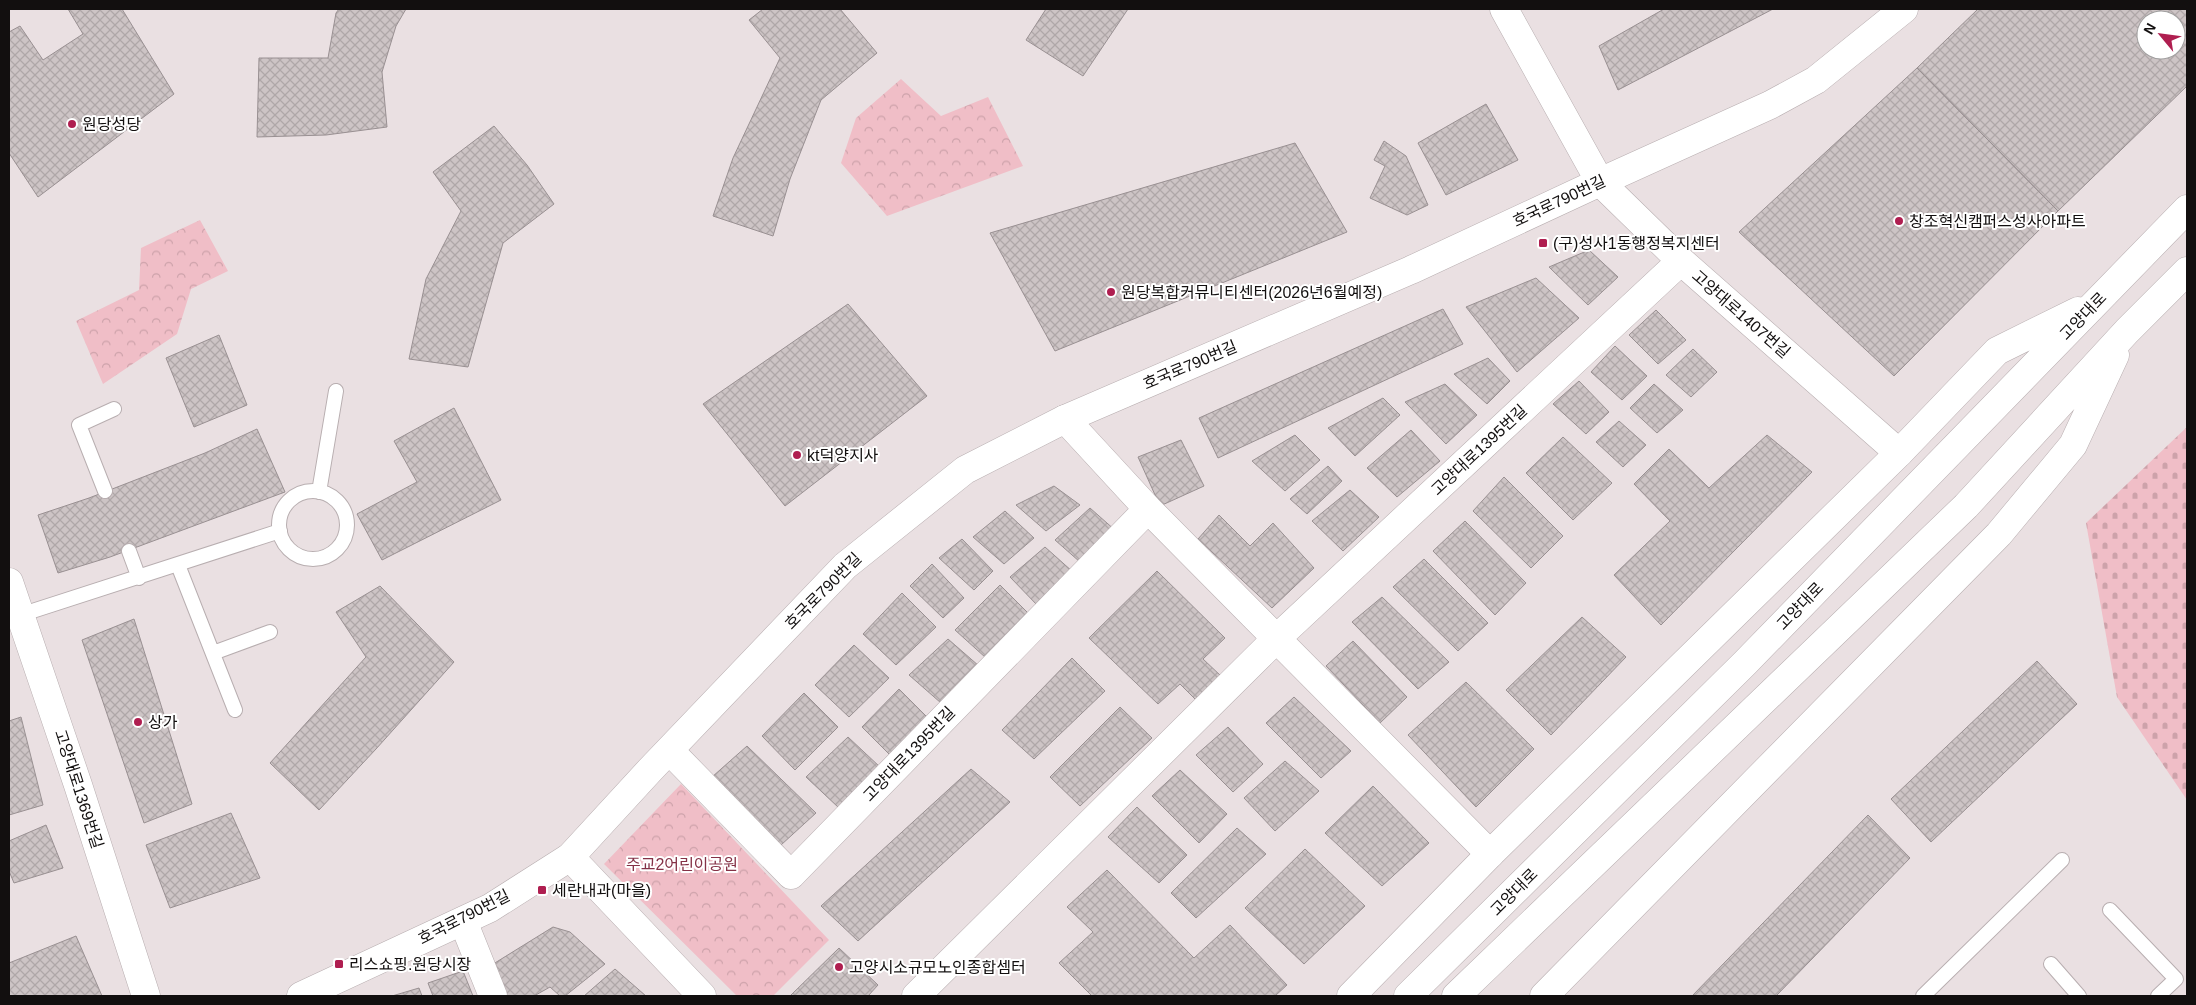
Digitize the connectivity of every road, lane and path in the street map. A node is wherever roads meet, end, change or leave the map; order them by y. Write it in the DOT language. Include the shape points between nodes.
graph roads {
  1 [pos="1504,9"];
  2 [pos="1904,9"];
  3 [pos="1600,182"];
  4 [pos="2187,210"];
  5 [pos="1681,261"];
  6 [pos="2187,271"];
  7 [pos="2098,301"];
  8 [pos="2127,331"];
  9 [pos="336,391"];
  10 [pos="114,409"];
  11 [pos="1065,419"];
  12 [pos="1899,453"];
  13 [pos="105,491"];
  14 [pos="319,492"];
  15 [pos="1148,509"];
  16 [pos="280,531"];
  17 [pos="128,551"];
  18 [pos="178,565"];
  19 [pos="139,578"];
  20 [pos="9,582"];
  21 [pos="20,615"];
  22 [pos="270,632"];
  23 [pos="1277,638"];
  24 [pos="213,653"];
  25 [pos="236,710"];
  26 [pos="670,751"];
  27 [pos="1490,854"];
  28 [pos="570,857"];
  29 [pos="2062,860"];
  30 [pos="2110,910"];
  31 [pos="462,921"];
  32 [pos="2051,964"];
  33 [pos="146,996"];
  34 [pos="301,996"];
  35 [pos="492,996"];
  36 [pos="702,996"];
  37 [pos="916,996"];
  38 [pos="1351,996"];
  39 [pos="1408,996"];
  40 [pos="1456,996"];
  41 [pos="1544,996"];
  42 [pos="1923,996"];
  43 [pos="2079,996"];
  44 [pos="2158,996"];
  1 -- 3 [label="street, 고양대로1407번길"];
  2 -- 3 [label="street, 호국로790번길" via="1816,80 1770,105"];
  3 -- 5 [label="street, 고양대로1407번길"];
  3 -- 11 [label="street, 호국로790번길" via="1411,270"];
  4 -- 7 [label="street, 고양대로"];
  5 -- 12 [label="street, 고양대로1407번길"];
  5 -- 23 [label="street, 고양대로1395번길"];
  6 -- 8 [label="street"];
  7 -- 12 [label="street" via="1997,351"];
  7 -- 39 [label="street, 고양대로" via="1745,663"];
  8 -- 40 [label="street" via="1966,506"];
  8 -- 41 [label="street" via="2073,445 1999,534"];
  9 -- 14 [label="lane"];
  10 -- 13 [label="lane" via="79,425"];
  11 -- 15 [label="street"];
  11 -- 26 [label="street, 호국로790번길" via="965,470 845,566"];
  12 -- 27 [label="street"];
  14 -- 16 [label="lane" via="308,492 289,501 281,515"];
  14 -- 16 [label="lane" via="338,502 347,522 346,534 333,553 311,560 300,557 283,542"];
  15 -- 23 [label="street"];
  15 -- 26 [label="street, 고양대로1395번길" via="791,875"];
  16 -- 18 [label="lane"];
  17 -- 19 [label="lane"];
  18 -- 19 [label="lane"];
  18 -- 24 [label="lane"];
  19 -- 21 [label="lane"];
  20 -- 21 [label="street, 고양대로1369번길"];
  21 -- 33 [label="street, 고양대로1369번길"];
  22 -- 24 [label="lane"];
  23 -- 27 [label="street"];
  23 -- 37 [label="street, 고양대로1395번길"];
  24 -- 25 [label="lane"];
  26 -- 28 [label="street, 호국로790번길"];
  27 -- 38 [label="street"];
  28 -- 31 [label="street, 호국로790번길" via="490,908"];
  28 -- 36 [label="street"];
  29 -- 42 [label="lane"];
  30 -- 44 [label="lane" via="2176,979"];
  31 -- 34 [label="street, 호국로790번길"];
  31 -- 35 [label="street"];
  32 -- 43 [label="lane"];
}
